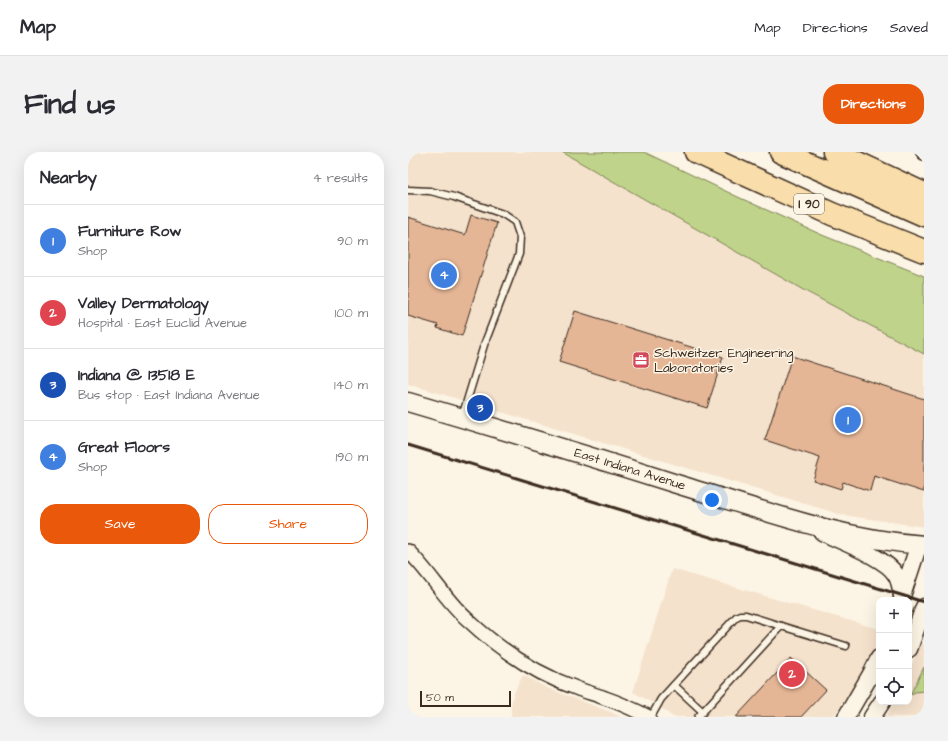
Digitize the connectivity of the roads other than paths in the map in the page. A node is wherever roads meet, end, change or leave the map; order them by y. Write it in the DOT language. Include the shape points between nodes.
graph roads {
  1 [pos="696,152"];
  2 [pos="781,152"];
  3 [pos="834,152"];
  4 [pos="408,190"];
  5 [pos="924,194"];
  6 [pos="924,216"];
  7 [pos="924,251"];
  8 [pos="408,402"];
  9 [pos="462,418"];
  10 [pos="804,523"];
  11 [pos="921,544"];
  12 [pos="408,551"];
  13 [pos="902,597"];
  14 [pos="902,597"];
  15 [pos="924,607"];
  16 [pos="781,626"];
  17 [pos="912,641"];
  18 [pos="846,646"];
  19 [pos="876,664"];
  20 [pos="674,685"];
  21 [pos="880,705"];
  22 [pos="700,715"];
  23 [pos="650,717"];
  24 [pos="846,717"];
  25 [pos="872,717"];
  1 -- 7 [label="highway, I 90" via="832,214"];
  2 -- 6 [label="highway"];
  3 -- 5 [label="highway"];
  4 -- 9 [label="lane" via="430,191 454,197 502,214 515,222 520,237 519,254 484,345"];
  8 -- 9 [label="main road, East Indiana Avenue"];
  9 -- 10 [label="main road, East Indiana Avenue"];
  10 -- 11 [label="main road, East Indiana Avenue" via="866,538"];
  10 -- 13 [label="street" via="878,559 890,568 897,575"];
  11 -- 14 [label="street"];
  12 -- 23 [label="street" via="466,619 517,658 575,688 604,697"];
  15 -- 17 [label="street"];
  16 -- 18 [label="lane"];
  16 -- 20 [label="lane" via="746,615 736,617"];
  16 -- 22 [label="lane"];
  19 -- 24 [label="street"];
  20 -- 22 [label="lane"];
  20 -- 23 [label="lane"];
  21 -- 25 [label="street"];
}
